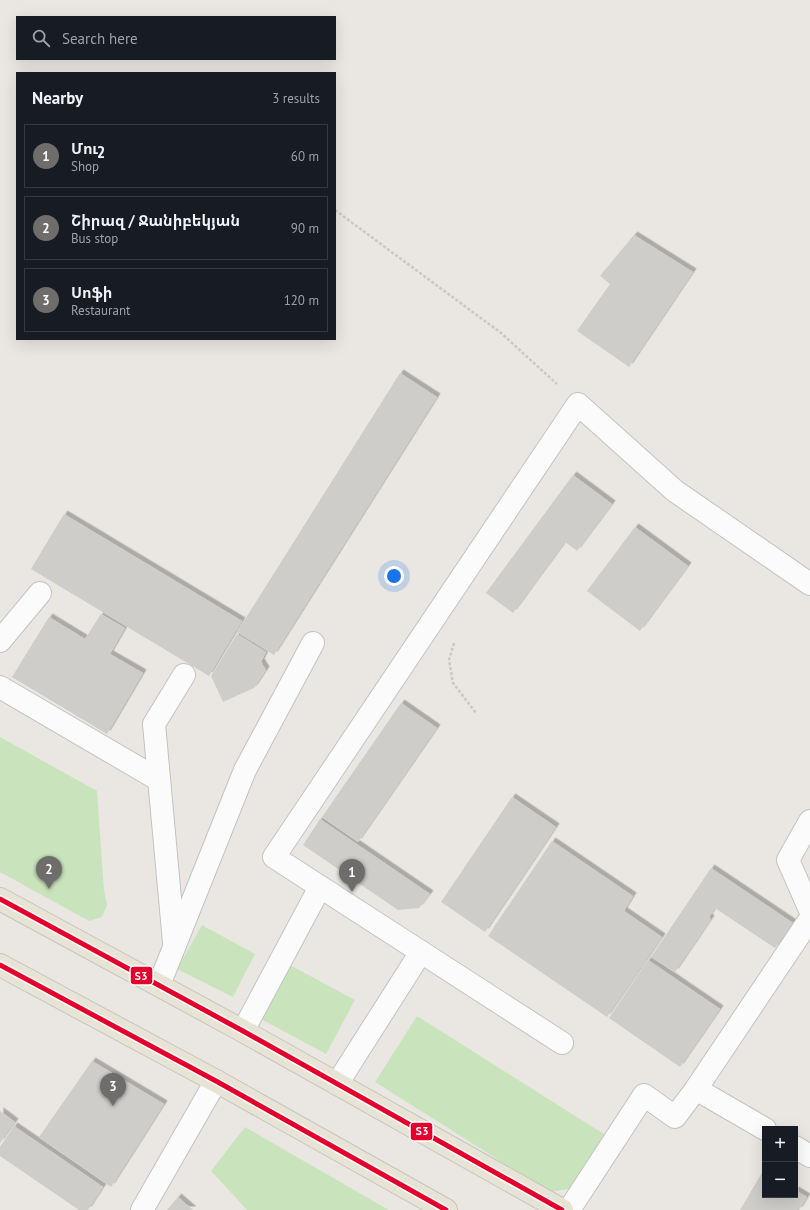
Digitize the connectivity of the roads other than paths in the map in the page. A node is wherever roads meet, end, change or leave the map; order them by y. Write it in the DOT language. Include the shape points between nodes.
graph roads {
  1 [pos="810,584"];
  2 [pos="40,593"];
  3 [pos="0,641"];
  4 [pos="312,643"];
  5 [pos="184,675"];
  6 [pos="0,687"];
  7 [pos="159,780"];
  8 [pos="810,821"];
  9 [pos="320,887"];
  10 [pos="0,899"];
  11 [pos="810,910"];
  12 [pos="810,919"];
  13 [pos="174,947"];
  14 [pos="421,952"];
  15 [pos="0,965"];
  16 [pos="159,985"];
  17 [pos="243,1031"];
  18 [pos="562,1043"];
  19 [pos="216,1081"];
  20 [pos="337,1084"];
  21 [pos="696,1089"];
  22 [pos="762,1127"];
  23 [pos="798,1149"];
  24 [pos="810,1156"];
  25 [pos="142,1210"];
  26 [pos="446,1210"];
  27 [pos="562,1210"];
  28 [pos="569,1210"];
  1 -- 9 [label="lane" via="675,491 578,404 274,857"];
  2 -- 3 [label="lane"];
  4 -- 13 [label="lane" via="245,770"];
  5 -- 7 [label="lane" via="154,724"];
  6 -- 7 [label="lane"];
  7 -- 13 [label="lane"];
  8 -- 11 [label="lane" via="788,860"];
  9 -- 14 [label="lane"];
  9 -- 17 [label="lane"];
  10 -- 16 [label="main road"];
  12 -- 21 [label="lane"];
  13 -- 16 [label="lane"];
  14 -- 18 [label="lane"];
  14 -- 20 [label="lane"];
  15 -- 19 [label="main road"];
  16 -- 17 [label="main road"];
  17 -- 20 [label="main road"];
  19 -- 25 [label="lane"];
  19 -- 26 [label="main road"];
  20 -- 27 [label="main road"];
  21 -- 22 [label="lane"];
  21 -- 28 [label="lane" via="675,1117 644,1095"];
  23 -- 24 [label="lane"];
}
